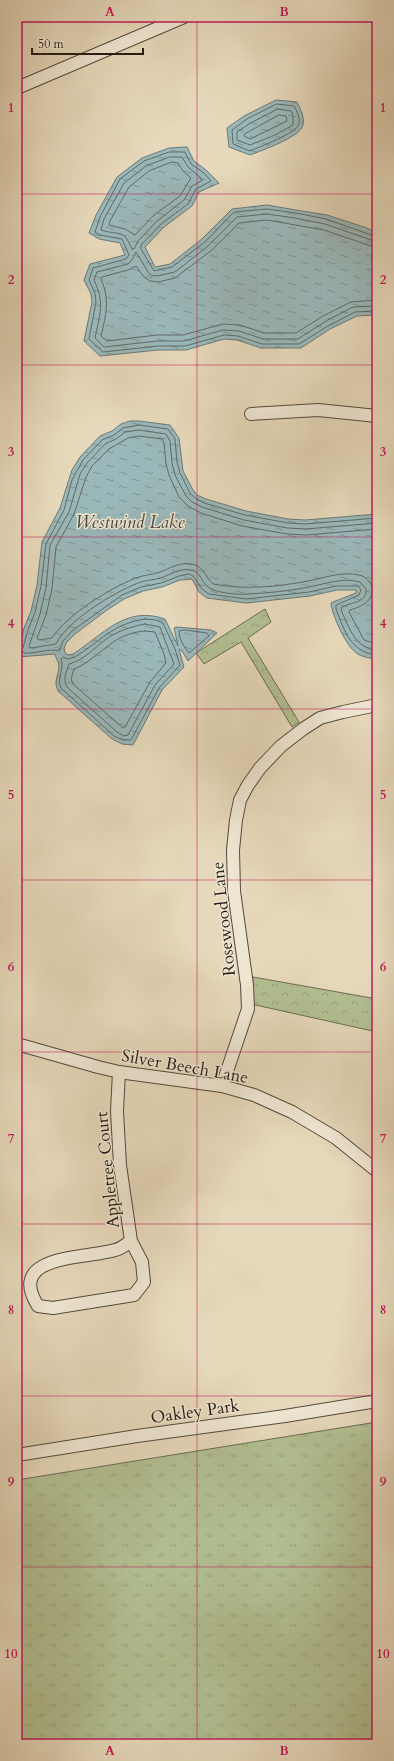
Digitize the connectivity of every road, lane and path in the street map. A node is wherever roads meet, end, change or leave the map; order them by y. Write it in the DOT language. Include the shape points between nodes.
graph roads {
  1 [pos="184,17"];
  2 [pos="17,88"];
  3 [pos="251,414"];
  4 [pos="377,416"];
  5 [pos="377,705"];
  6 [pos="17,1044"];
  7 [pos="119,1072"];
  8 [pos="222,1086"];
  9 [pos="377,1171"];
  10 [pos="131,1241"];
  11 [pos="377,1401"];
  12 [pos="17,1455"];
  1 -- 2 [label="street"];
  3 -- 4 [label="street" via="318,410"];
  5 -- 8 [label="street, Rosewood Lane" via="320,718 303,729 281,746 260,768 240,800 233,850 234,891 248,1009"];
  6 -- 7 [label="street, Silver Beech Lane"];
  7 -- 8 [label="street, Silver Beech Lane"];
  7 -- 10 [label="street, Appletree Court" via="117,1111 120,1165"];
  8 -- 9 [label="street, Silver Beech Lane" via="254,1095 292,1112 336,1138"];
  10 -- 10 [label="street, Appletree Court" via="142,1262 144,1282 134,1295 53,1308 38,1306 31,1294 30,1281 32,1274 42,1266 116,1250"];
  11 -- 12 [label="street, Oakley Park"];
}
